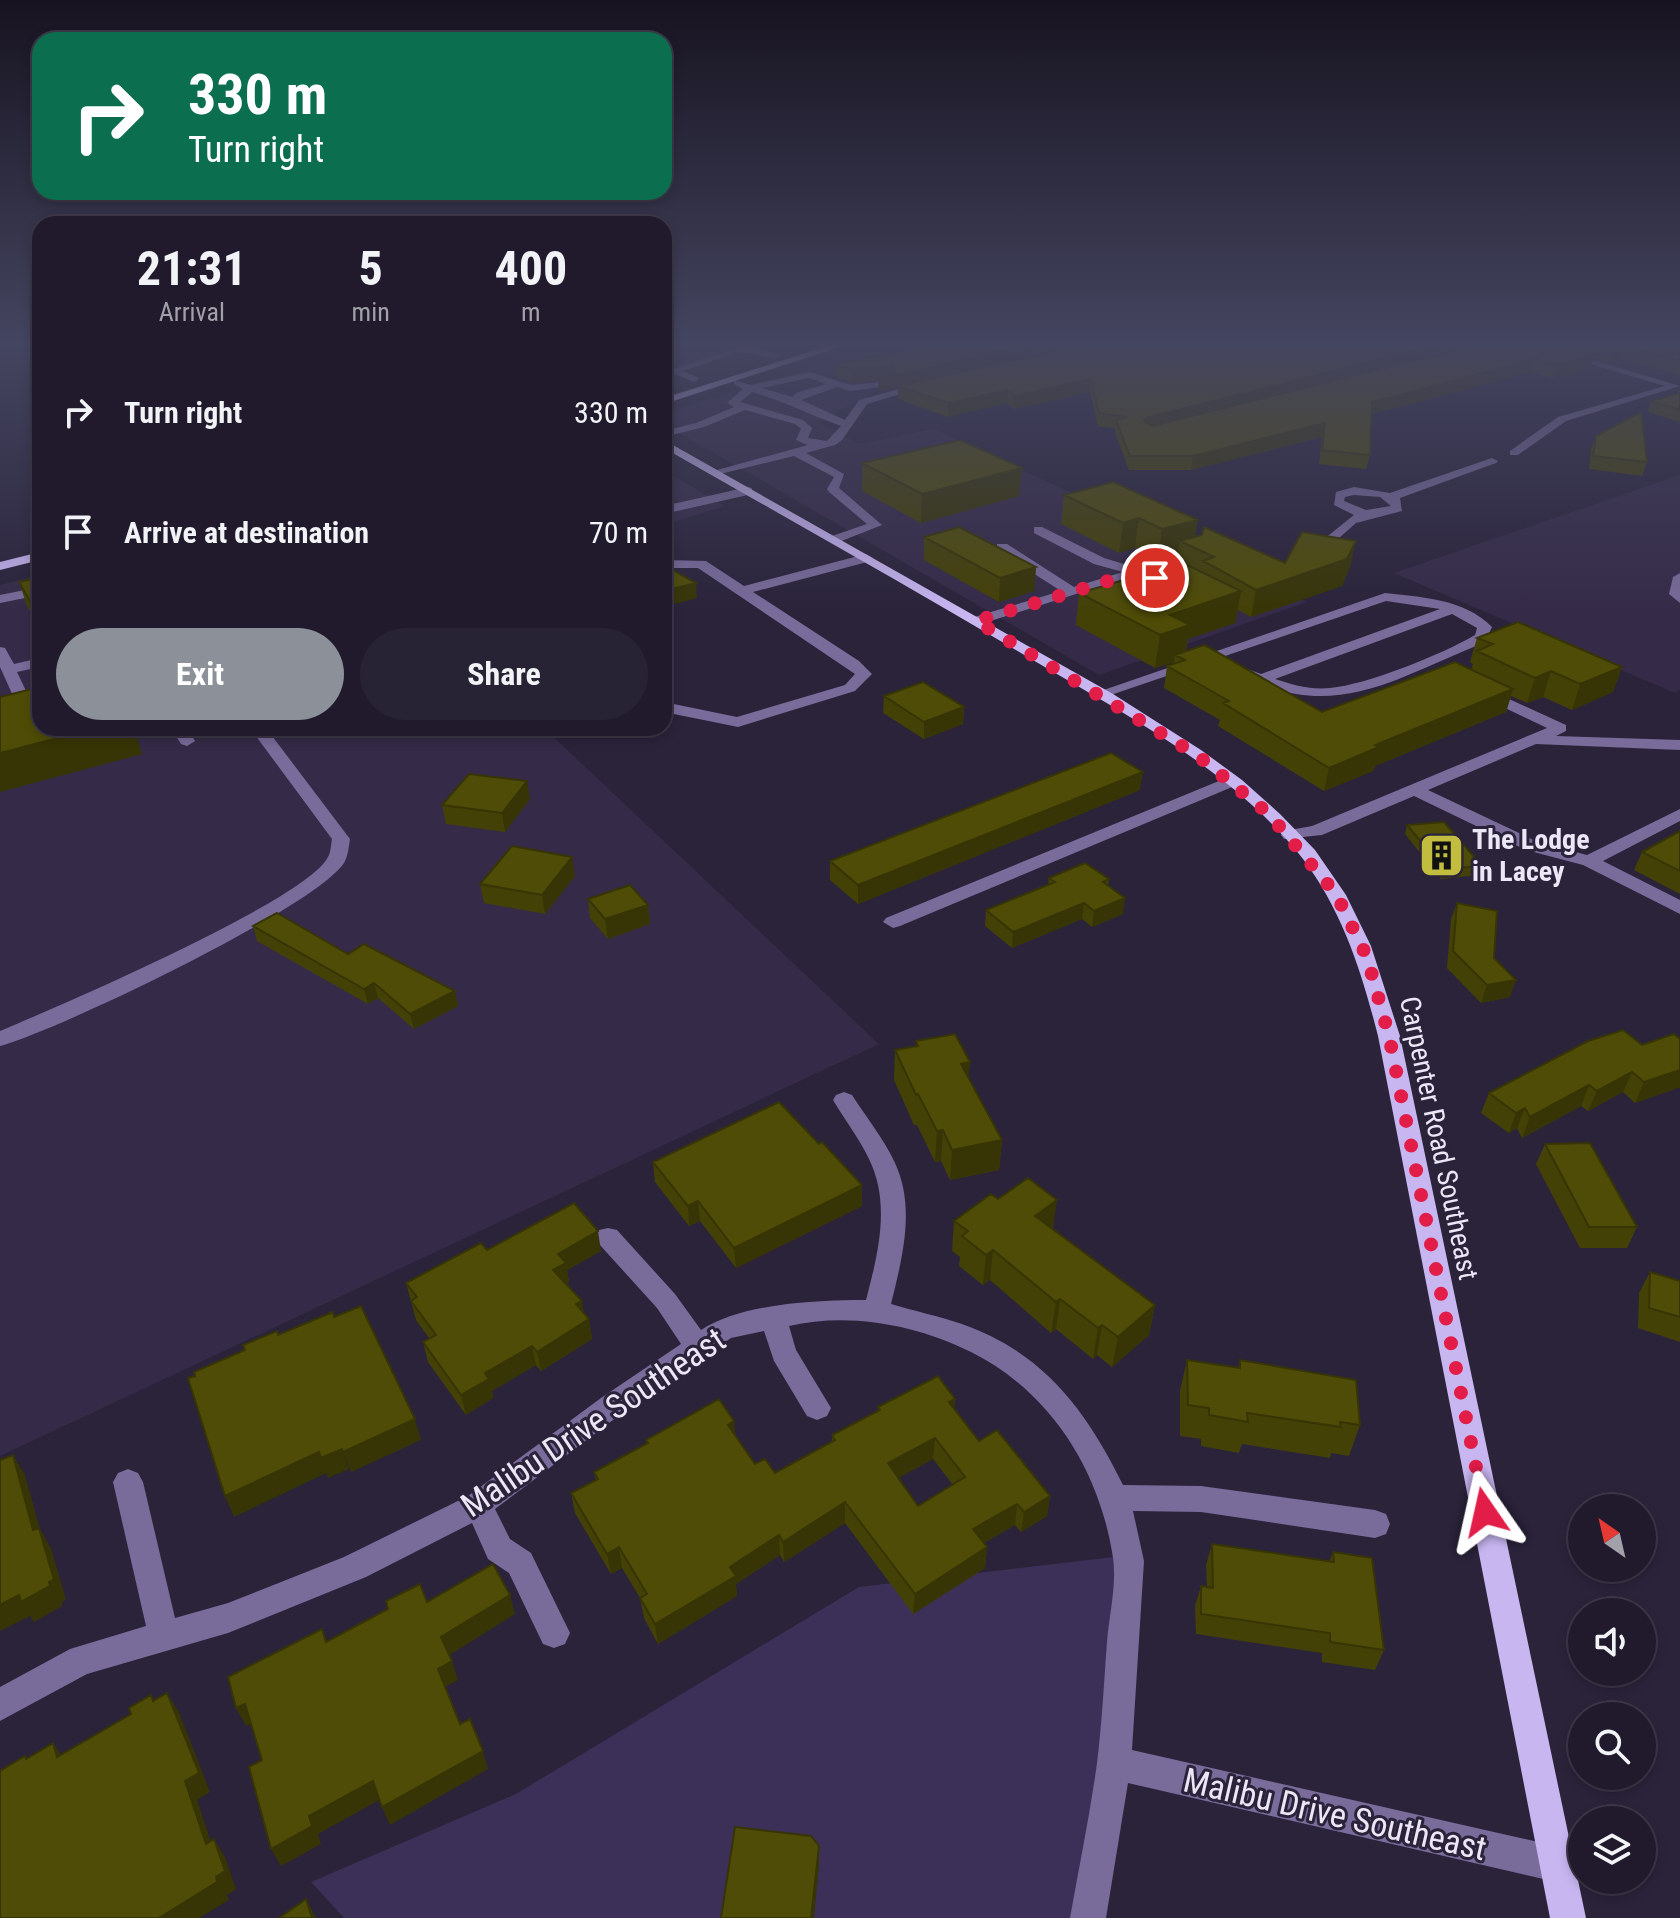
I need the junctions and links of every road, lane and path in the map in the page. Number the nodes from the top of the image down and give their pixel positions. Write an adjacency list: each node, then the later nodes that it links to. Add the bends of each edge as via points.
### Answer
1 (804, 435): 4 (street, via 802,440)
2 (840, 435): 4 (street)
3 (1540, 435): 9 (street, via 1514,453 1522,461 1492,461)
4 (822, 446): 6 (street)
5 (672, 447): 7 (main road, Carpenter Road Southeast)
6 (798, 453): 7 (street); 15 (street, via 840,476 833,489 876,525)
7 (716, 472): 8 (main road, Carpenter Road Southeast)
8 (748, 491): 11 (street); 15 (main road, Carpenter Road Southeast)
9 (1391, 497): 13 (street, via 1399,504 1394,511); 13 (street, via 1363,491 1337,498 1341,506)
10 (672, 501): 11 (street)
11 (678, 507): 12 (street)
12 (672, 508)
13 (1368, 513): 16 (street)
14 (1038, 530): 23 (street, via 1099,561)
15 (834, 540): 20 (main road, Carpenter Road Southeast)
16 (1325, 543)
17 (1002, 547): 27 (street)
18 (1192, 555): 23 (street)
19 (32, 558): 22 (main road)
20 (866, 558): 26 (street); 32 (main road, Carpenter Road Southeast)
21 (672, 564): 26 (street, via 701,564)
22 (0, 566)
23 (1138, 572): 25 (street); 27 (street)
24 (1680, 577): 30 (street)
25 (1161, 579)
26 (740, 591): 42 (street, via 864,674 850,688 738,722)
27 (1071, 591): 32 (street)
28 (32, 593): 29 (street)
29 (0, 599)
30 (1680, 599)
31 (1452, 609): 34 (street, via 1385,597); 35 (street, via 1485,627 1481,637); 39 (street)
32 (976, 621): 41 (main road, Carpenter Road Southeast)
33 (0, 651): 37 (street)
34 (1199, 659): 39 (street); 41 (street)
35 (1421, 662): 38 (street); 39 (street, via 1329,693)
36 (32, 664): 37 (street)
37 (9, 670): 43 (street)
38 (1448, 676)
39 (1261, 679)
40 (1476, 689): 47 (street, via 1560,728)
41 (1100, 694): 49 (main road, Carpenter Road Southeast)
42 (672, 709)
43 (32, 712)
44 (32, 720): 45 (street)
45 (11, 725)
46 (264, 736): 56 (street, via 341,839 337,860 313,882 204,947)
47 (1533, 740): 48 (street); 50 (street)
48 (1680, 745)
49 (1231, 781): 52 (main road, Carpenter Road Southeast); 55 (street)
50 (1417, 791): 52 (street, via 1316,831); 53 (street, via 1532,846)
51 (1680, 814): 53 (street)
52 (1290, 835): 71 (main road, Carpenter Road Southeast, via 1336,894 1367,957 1389,1036)
53 (1589, 861): 54 (street)
54 (1680, 908)
55 (893, 922)
56 (0, 1039)
57 (844, 1100): 59 (street, via 886,1169 894,1207)
58 (608, 1237): 61 (street, via 666,1301)
59 (876, 1311): 60 (street, Malibu Drive Southeast, via 813,1310); 64 (street, Malibu Drive Southeast, via 957,1333 1002,1355 1050,1393 1088,1443)
60 (774, 1317): 61 (street, Malibu Drive Southeast, via 724,1329); 62 (street, via 783,1353)
61 (697, 1345): 65 (street, Malibu Drive Southeast)
62 (817, 1408)
63 (128, 1482): 68 (street)
64 (1115, 1498): 66 (street, via 1201,1499); 70 (street, Malibu Drive Southeast, via 1129,1561)
65 (478, 1505): 67 (street, via 499,1549 520,1563); 68 (street, Malibu Drive Southeast, via 355,1567 228,1618)
66 (1375, 1524)
67 (554, 1633)
68 (164, 1636): 69 (street, Malibu Drive Southeast, via 81,1660)
69 (0, 1705)
70 (1114, 1763): 71 (street, Malibu Drive Southeast); 72 (street, Malibu Drive Southeast)
71 (1556, 1864): 73 (main road, Carpenter Road Southeast)
72 (1088, 1918)
73 (1568, 1918)

